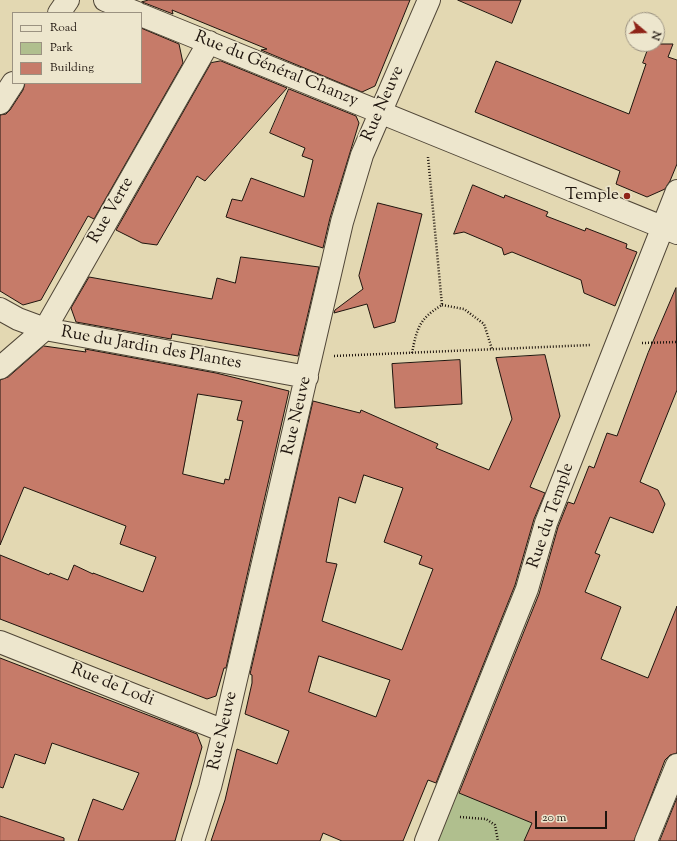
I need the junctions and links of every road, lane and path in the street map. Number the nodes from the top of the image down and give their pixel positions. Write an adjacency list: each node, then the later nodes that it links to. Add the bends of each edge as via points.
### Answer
1 (68, 0): 4 (street)
2 (105, 0): 5 (street)
3 (429, 0): 10 (street, Rue Neuve)
4 (61, 12)
5 (135, 12)
6 (142, 15): 7 (street, Rue du Général Chanzy)
7 (209, 42): 10 (street, Rue du Général Chanzy); 16 (street, Rue Verte)
8 (12, 84): 9 (street)
9 (0, 103)
10 (380, 112): 11 (street, Rue du Général Chanzy); 21 (street, Rue Neuve, via 362,155 342,222)
11 (426, 131): 13 (street, Rue du Général Chanzy); 14 (path)
12 (677, 191): 13 (street, Rue du Temple)
13 (670, 230): 18 (street, Rue du Temple)
14 (442, 305): 19 (path, via 464,309 484,324); 20 (path, via 428,313 417,330)
15 (0, 309): 16 (street, Rue du Jardin des Plantes)
16 (45, 329): 21 (street, Rue du Jardin des Plantes); 22 (street, Rue Verte)
17 (677, 342): 18 (path)
18 (617, 344): 19 (path); 26 (street, Rue du Temple, via 546,523 527,589)
19 (492, 349): 20 (path)
20 (412, 353): 21 (path)
21 (309, 367): 24 (street, Rue Neuve)
22 (0, 368)
23 (0, 642): 24 (street, Rue de Lodi)
24 (224, 731): 27 (street, Rue Neuve)
25 (677, 765): 30 (street)
26 (439, 807): 28 (street, Rue du Temple); 29 (path, via 458,816 486,818 495,825)
27 (193, 841)
28 (426, 841)
29 (498, 841)
30 (646, 841)

